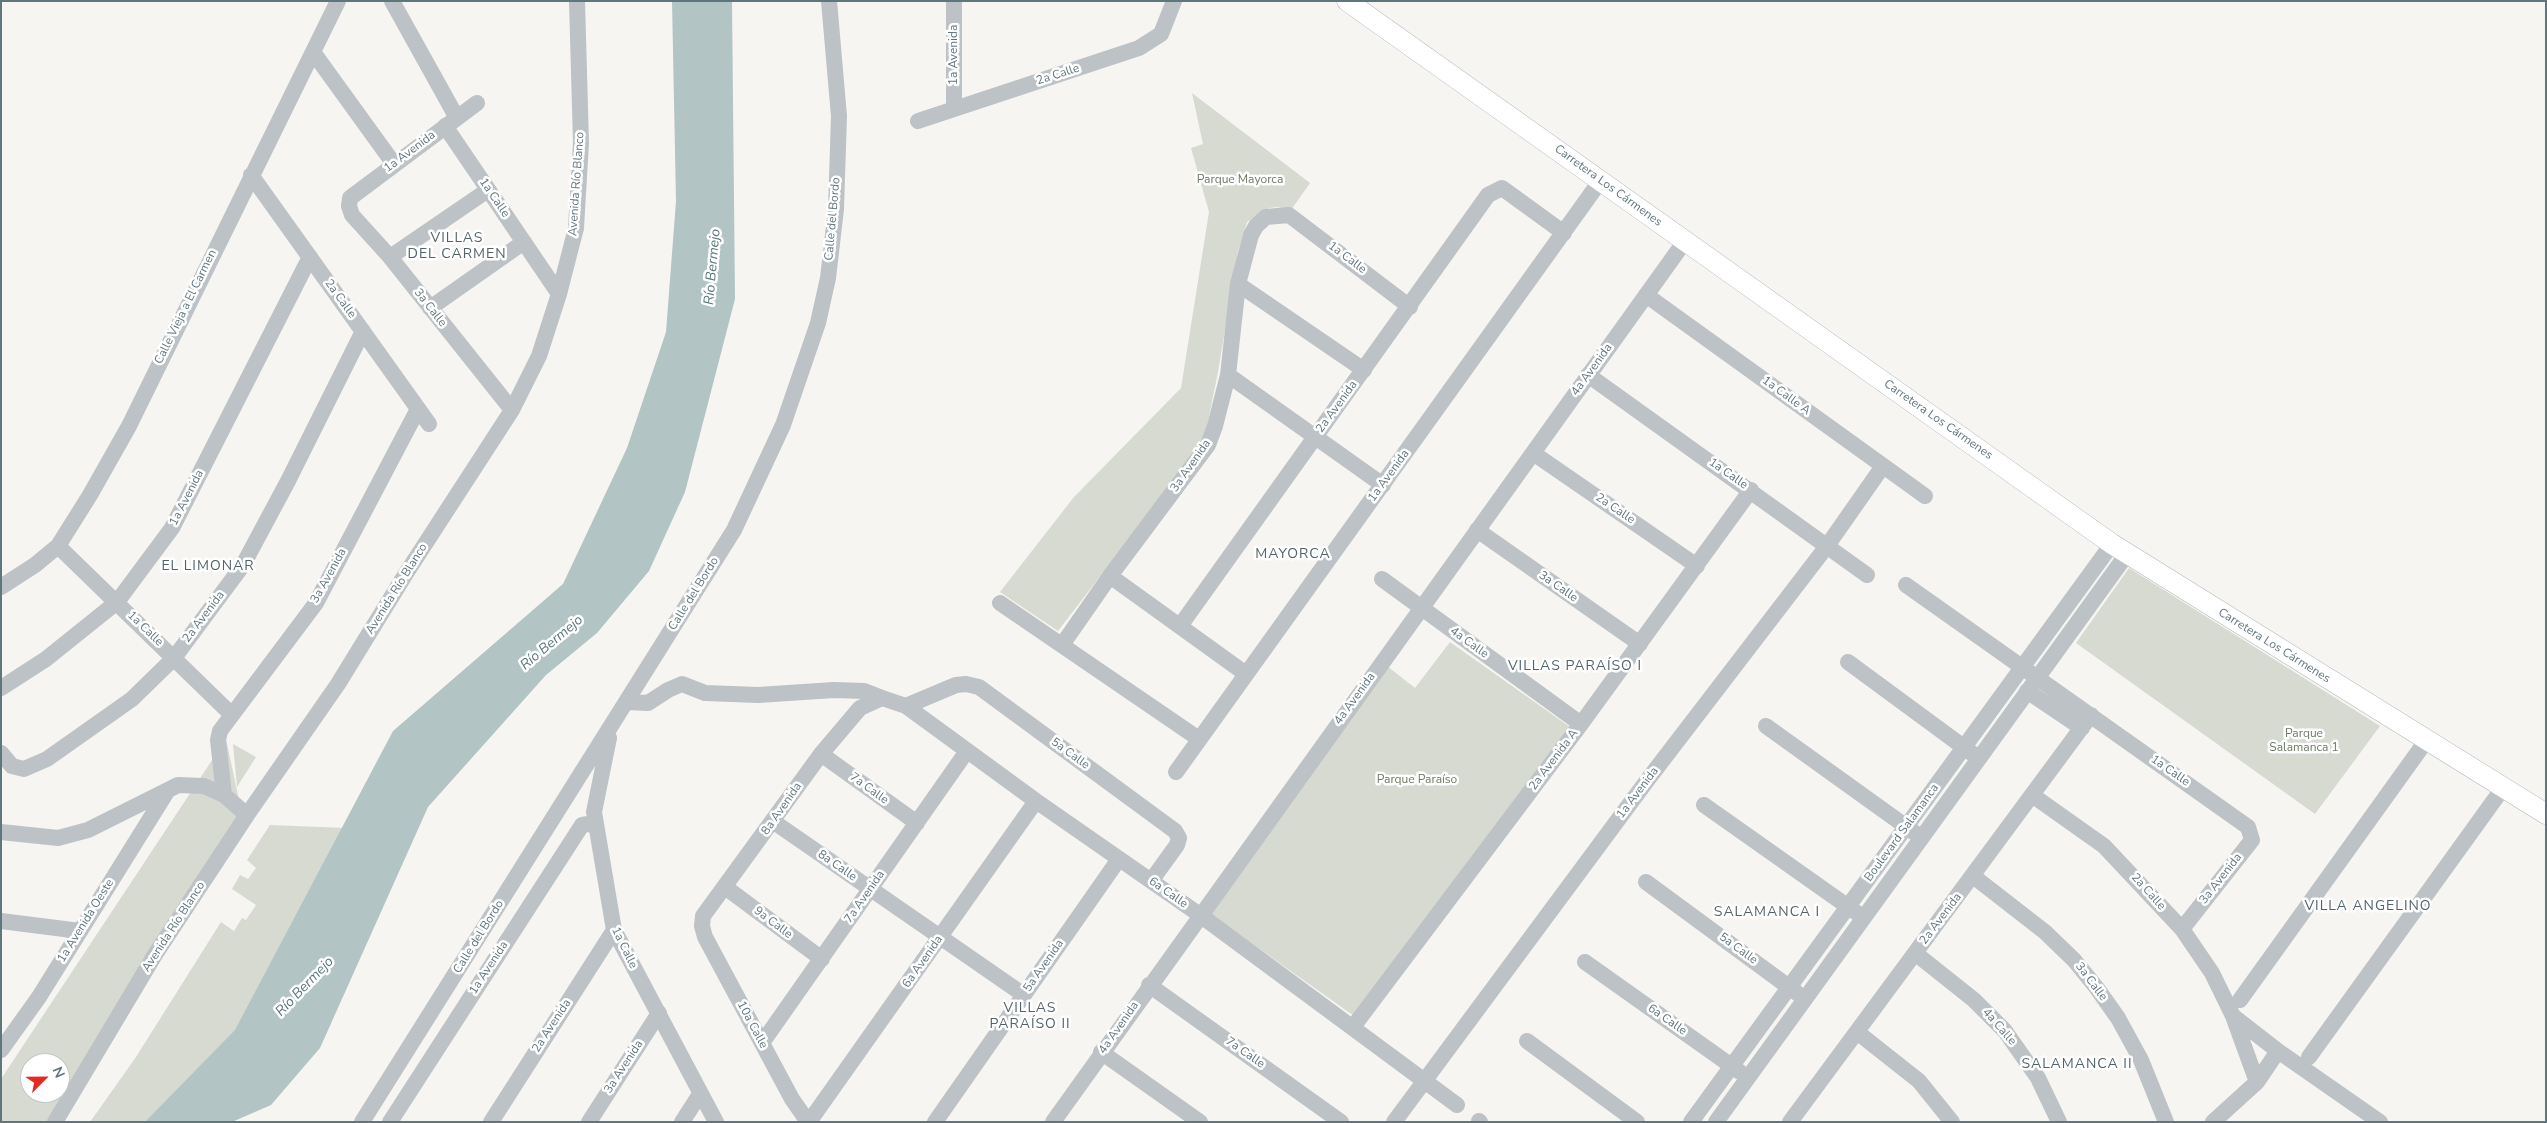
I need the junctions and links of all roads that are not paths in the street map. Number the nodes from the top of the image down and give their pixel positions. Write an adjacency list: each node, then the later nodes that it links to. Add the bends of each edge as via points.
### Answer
1 (338, 1): 8 (street, Calle Vieja a El Carmen)
2 (392, 1): 12 (street, 1a Calle)
3 (577, 1): 25 (street, Avenida Río Blanco, via 582,143 576,228)
4 (829, 1): 66 (street, Calle del Bordo, via 840,116 836,209 828,278 818,323 783,425 734,530)
5 (954, 1): 10 (street, 1a Avenida)
6 (1174, 1): 10 (street, 2a Calle, via 1161,34 1153,42)
7 (1347, 1): 15 (main road, Carretera Los Cármenes)
8 (313, 52): 13 (street); 14 (street, Calle Vieja a El Carmen)
9 (477, 103): 12 (street, 1a Avenida)
10 (954, 109): 11 (street, 2a Calle)
11 (918, 121)
12 (451, 122): 13 (street, 1a Avenida); 16 (street, 1a Calle)
13 (394, 164): 17 (street, 1a Avenida, via 350,198)
14 (251, 175): 22 (street, 2a Calle); 43 (street, Calle Vieja a El Carmen, via 129,426)
15 (1601, 180): 19 (street, 1a Avenida); 20 (main road, Carretera Los Cármenes)
16 (488, 190): 21 (street, 1a Calle); 23 (street)
17 (349, 206): 23 (street, 3a Calle, via 352,215)
18 (1282, 214): 24 (street, 3a Avenida, via 1266,217 1256,226); 27 (street, 1a Calle, via 1289,215)
19 (1564, 233): 27 (street, 2a Avenida, via 1502,188 1495,190 1488,195); 39 (street, 1a Avenida)
20 (1685, 240): 26 (street, 4a Avenida); 45 (main road, Carretera Los Cármenes)
21 (524, 242): 25 (street, 1a Calle); 28 (street)
22 (310, 257): 29 (street, 2a Calle); 52 (street, 1a Avenida, via 172,528)
23 (390, 257): 28 (street, 3a Calle)
24 (1238, 284): 30 (street); 31 (street, 3a Avenida)
25 (559, 294): 34 (street, Avenida Río Blanco, via 538,356)
26 (1646, 295): 32 (street, 4a Avenida); 38 (street, 1a Calle A)
27 (1410, 307): 30 (street, 2a Avenida)
28 (430, 308): 34 (street, 3a Calle)
29 (363, 331): 33 (street, 2a Calle); 58 (street, 2a Avenida, via 243,565)
30 (1364, 370): 36 (street, 2a Avenida)
31 (1228, 374): 36 (street); 48 (street, 3a Avenida, via 1208,444)
32 (1588, 375): 37 (street, 4a Avenida); 40 (street, 1a Calle)
33 (418, 408): 35 (street, 2a Calle); 68 (street, 3a Avenida, via 316,602)
34 (512, 410): 88 (street, Avenida Río Blanco, via 338,684)
35 (429, 424)
36 (1315, 437): 39 (street); 55 (street, 2a Avenida)
37 (1533, 453): 42 (street, 4a Avenida); 46 (street, 2a Calle)
38 (1883, 466): 41 (street, 1a Calle A); 44 (street, 1a Avenida)
39 (1383, 486): 61 (street, 1a Avenida)
40 (1751, 490): 44 (street, 1a Calle); 46 (street, 2a Avenida A)
41 (1925, 496)
42 (1477, 530): 54 (street, 4a Avenida); 56 (street, 3a Calle)
43 (58, 546): 51 (street, Calle Vieja a El Carmen); 52 (street, 1a Calle)
44 (1827, 546): 47 (street, 1a Calle); 131 (street, 1a Avenida, via 1649,778)
45 (2119, 549): 60 (street, Boulevard Salamanca); 62 (street, Boulevard Salamanca); 74 (main road, Carretera Los Cármenes)
46 (1697, 566): 56 (street, 2a Avenida A)
47 (1866, 575)
48 (1110, 576): 55 (street); 57 (street, 3a Avenida)
49 (1382, 580): 54 (street, 4a Calle)
50 (1906, 586): 60 (street)
51 (1, 587)
52 (117, 602): 58 (street, 1a Calle); 63 (street, 1a Avenida, via 46,659)
53 (1000, 603): 57 (street)
54 (1421, 607): 70 (street, 4a Calle); 103 (street, 4a Avenida)
55 (1180, 626): 61 (street)
56 (1640, 644): 70 (street, 2a Avenida A)
57 (1062, 645): 73 (street)
58 (174, 658): 68 (street, 1a Calle); 77 (street, 2a Avenida, via 132,699 47,759 24,769 12,766)
59 (1848, 662): 75 (street)
60 (2022, 667): 62 (street); 75 (street, Boulevard Salamanca)
61 (1246, 674): 73 (street, 1a Avenida)
62 (2037, 677): 64 (street, Boulevard Salamanca); 69 (street, via 2075,704)
63 (1, 688)
64 (2027, 691): 69 (street, 1a Calle); 79 (street, Boulevard Salamanca)
65 (877, 699): 66 (street, 6a Calle, via 864,691 758,695 705,693 682,684 648,703); 67 (street, 6a Calle); 78 (street, 8a Avenida, via 860,708)
66 (627, 702): 72 (street, Calle del Bordo)
67 (906, 706): 76 (street, 6a Calle); 98 (street, 5a Calle, via 956,685 979,687 1175,831 1179,838 1177,845)
68 (231, 714): 83 (street, 3a Avenida, via 218,740)
69 (2086, 722): 84 (street, 2a Avenida); 93 (street, 1a Calle)
70 (1581, 724): 121 (street, 2a Avenida A)
71 (1766, 726): 92 (street)
72 (611, 728): 90 (street, 1a Calle); 138 (street, Calle del Bordo)
73 (1200, 739): 80 (street, 1a Avenida)
74 (2426, 740): 81 (main road, Carretera Los Cármenes); 118 (street)
75 (1964, 748): 79 (street); 92 (street, Boulevard Salamanca)
76 (967, 751): 85 (street, 6a Calle); 91 (street, 7a Avenida)
77 (1, 753)
78 (821, 754): 89 (street, 8a Avenida); 91 (street, 7a Calle)
79 (1979, 758): 95 (street, Boulevard Salamanca)
80 (1176, 772)
81 (2503, 788): 87 (main road, Carretera Los Cármenes); 128 (street)
82 (168, 790): 83 (street, via 178,784 204,786); 94 (street, via 88,830 58,838); 108 (street, 1a Avenida Oeste)
83 (224, 795): 88 (street)
84 (2032, 796): 97 (street, 2a Avenida); 107 (street, 2a Calle, via 2104,846)
85 (1036, 801): 96 (street, 6a Calle); 110 (street, 6a Avenida)
86 (1704, 805): 102 (street)
87 (2546, 814)
88 (247, 815): 137 (street, Avenida Río Blanco, via 156,953)
89 (774, 822): 100 (street, 8a Avenida); 101 (street, 8a Calle)
90 (594, 823): 109 (street, 1a Calle); 139 (street, 1a Avenida, via 582,825)
91 (917, 824): 101 (street, 7a Avenida)
92 (1906, 827): 95 (street); 102 (street, Boulevard Salamanca)
93 (2248, 827): 107 (street, 3a Avenida, via 2252,840)
94 (1, 832)
95 (1922, 838): 104 (street, Boulevard Salamanca)
96 (1119, 859): 98 (street, 6a Calle); 116 (street, 5a Avenida)
97 (1973, 876): 111 (street, 2a Avenida); 155 (street, 3a Calle, via 2045,932 2090,980 2118,1018 2141,1060)
98 (1151, 882): 103 (street, 6a Calle)
99 (1646, 882): 115 (street, 5a Calle)
100 (725, 888): 106 (street, 8a Avenida, via 703,916); 112 (street, 9a Calle)
101 (871, 889): 110 (street, 8a Calle); 112 (street, 7a Avenida)
102 (1848, 907): 104 (street); 115 (street, Boulevard Salamanca)
103 (1200, 915): 114 (street, 4a Avenida); 121 (street, 6a Calle)
104 (1864, 918): 117 (street, Boulevard Salamanca)
105 (1, 921): 108 (street)
106 (702, 926): 124 (street, 10a Calle)
107 (2182, 929): 120 (street, 2a Calle, via 2212,974)
108 (80, 930): 125 (street, 1a Avenida Oeste, via 39,997)
109 (614, 930): 119 (street, 1a Calle); 140 (street, 2a Avenida)
110 (940, 937): 116 (street, 8a Calle); 144 (street, 6a Avenida)
111 (1915, 953): 122 (street, 2a Avenida); 154 (street, 4a Calle, via 1974,1000 2005,1031 2038,1078)
112 (822, 959): 124 (street, 7a Avenida)
113 (1585, 962): 129 (street, 6a Calle)
114 (1149, 985): 127 (street, 4a Avenida); 148 (street, 7a Calle)
115 (1790, 987): 117 (street, 5a Calle); 129 (street, Boulevard Salamanca)
116 (1024, 995): 145 (street, 5a Avenida)
117 (1805, 999): 130 (street, Boulevard Salamanca)
118 (2240, 1000)
119 (659, 1013): 133 (street, 1a Calle); 141 (street, 3a Avenida)
120 (2233, 1016): 126 (street, 2a Calle); 132 (street, 2a Calle)
121 (1353, 1027): 131 (street, 6a Calle)
122 (1857, 1032): 136 (street, 2a Avenida); 153 (street, via 1919,1081)
123 (1526, 1041): 150 (street)
124 (762, 1043): 144 (street, 10a Calle)
125 (1, 1050)
126 (2278, 1051): 132 (street); 135 (street, 2a Calle)
127 (1101, 1052): 146 (street, 4a Avenida); 147 (street)
128 (2309, 1057)
129 (1732, 1066): 130 (street, 6a Calle); 151 (street, Boulevard Salamanca)
130 (1748, 1078): 152 (street, Boulevard Salamanca)
131 (1427, 1080): 134 (street, 6a Calle); 149 (street, 1a Avenida)
132 (2257, 1082): 156 (street)
133 (700, 1094): 142 (street); 143 (street, 1a Calle)
134 (1457, 1105)
135 (2362, 1117): 157 (street, 2a Calle)
136 (1798, 1119)
137 (55, 1122)
138 (362, 1122)
139 (390, 1122)
140 (491, 1122)
141 (589, 1122)
142 (682, 1122)
143 (716, 1122)
144 (808, 1122)
145 (935, 1122)
146 (1054, 1122)
147 (1200, 1122)
148 (1341, 1122)
149 (1394, 1122)
150 (1637, 1122)
151 (1691, 1122)
152 (1716, 1122)
153 (1952, 1122)
154 (2059, 1122)
155 (2166, 1122)
156 (2213, 1122)
157 (2380, 1122)

